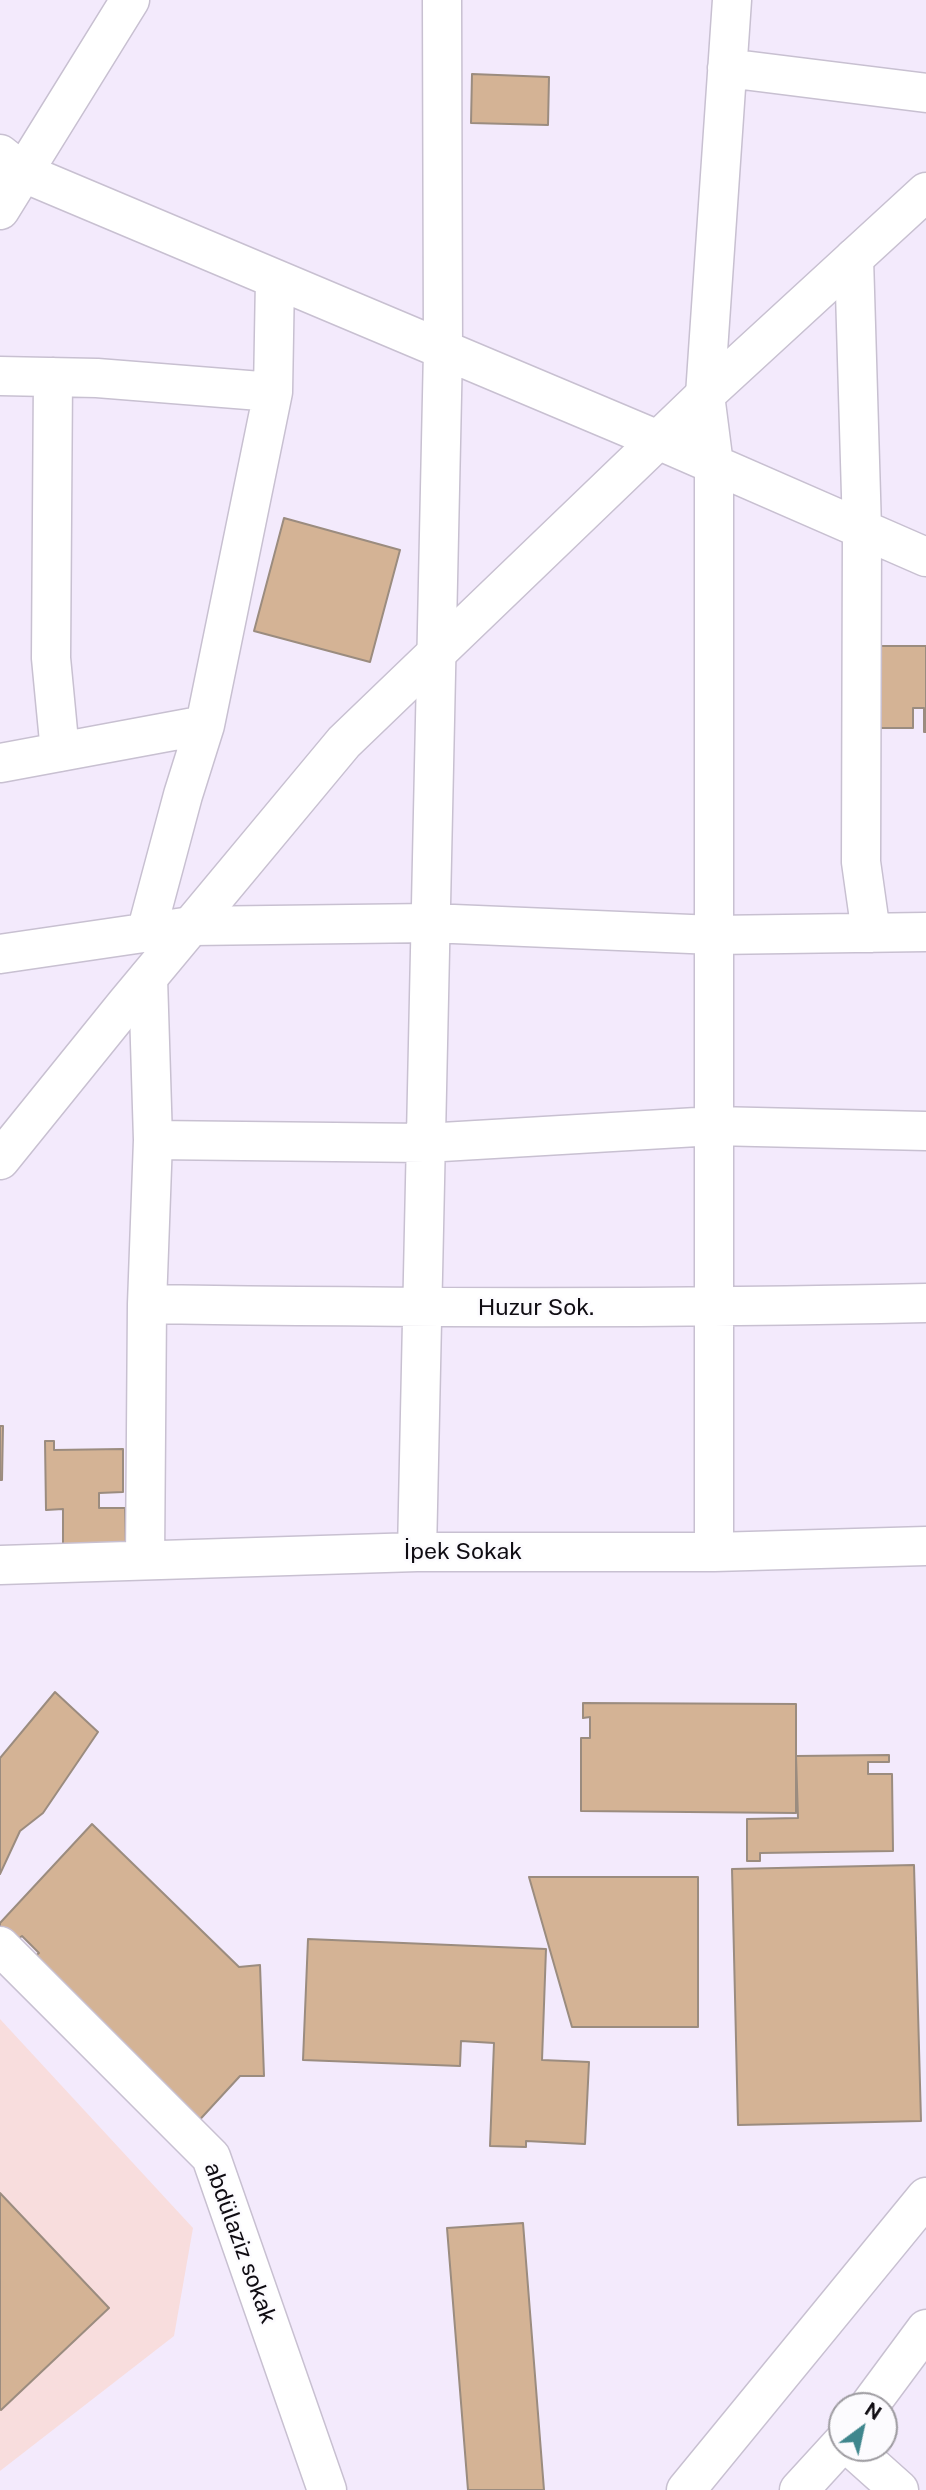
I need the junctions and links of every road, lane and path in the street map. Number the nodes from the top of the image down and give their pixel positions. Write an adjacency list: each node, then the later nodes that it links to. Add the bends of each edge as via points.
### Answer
1 (130, 0): 6 (street)
2 (442, 0): 11 (street)
3 (732, 0): 4 (street)
4 (727, 68): 5 (street); 15 (street)
5 (926, 93)
6 (12, 163): 8 (street); 10 (street)
7 (926, 192): 9 (street)
8 (0, 210)
9 (854, 258): 15 (street); 18 (street)
10 (275, 279): 11 (street); 14 (street)
11 (443, 350): 16 (street); 20 (street)
12 (0, 376): 13 (street)
13 (53, 377): 14 (street); 22 (street, via 51,658)
14 (273, 392): 21 (street)
15 (705, 395): 16 (street); 17 (street)
16 (658, 440): 17 (street); 20 (street)
17 (714, 465): 18 (street); 29 (street)
18 (862, 529): 19 (street); 28 (street, via 861,862)
19 (926, 557)
20 (435, 654): 24 (street); 25 (street, via 344,743)
21 (205, 725): 22 (street); 27 (street)
22 (60, 752): 23 (street)
23 (0, 763)
24 (430, 923): 25 (street); 29 (street); 35 (street)
25 (191, 926): 27 (street); 31 (street)
26 (926, 932): 28 (street)
27 (146, 933): 30 (street)
28 (871, 933): 29 (street)
29 (714, 935): 32 (street)
30 (0, 954)
31 (148, 978): 34 (street); 36 (street)
32 (714, 1126): 33 (street); 35 (street); 40 (street)
33 (926, 1131)
34 (153, 1140): 35 (street); 38 (street)
35 (425, 1143): 39 (street)
36 (0, 1160)
37 (926, 1303): 40 (street, Huzur Sok.)
38 (147, 1304): 39 (street, Huzur Sok.); 44 (street)
39 (422, 1308): 40 (street, Huzur Sok.); 42 (street)
40 (714, 1308): 43 (street)
41 (926, 1546): 43 (street, İpek Sokak)
42 (417, 1552): 43 (street, İpek Sokak); 44 (street, İpek Sokak)
43 (714, 1552)
44 (145, 1560): 45 (street, İpek Sokak)
45 (0, 1565)
46 (0, 1946): 52 (street, abdülaziz sokak, via 211,2157)
47 (926, 2197): 53 (street)
48 (926, 2329): 49 (street)
49 (879, 2392)
50 (828, 2458): 54 (street)
51 (867, 2462): 55 (street)
52 (327, 2490)
53 (686, 2490)
54 (799, 2490)
55 (898, 2490)

